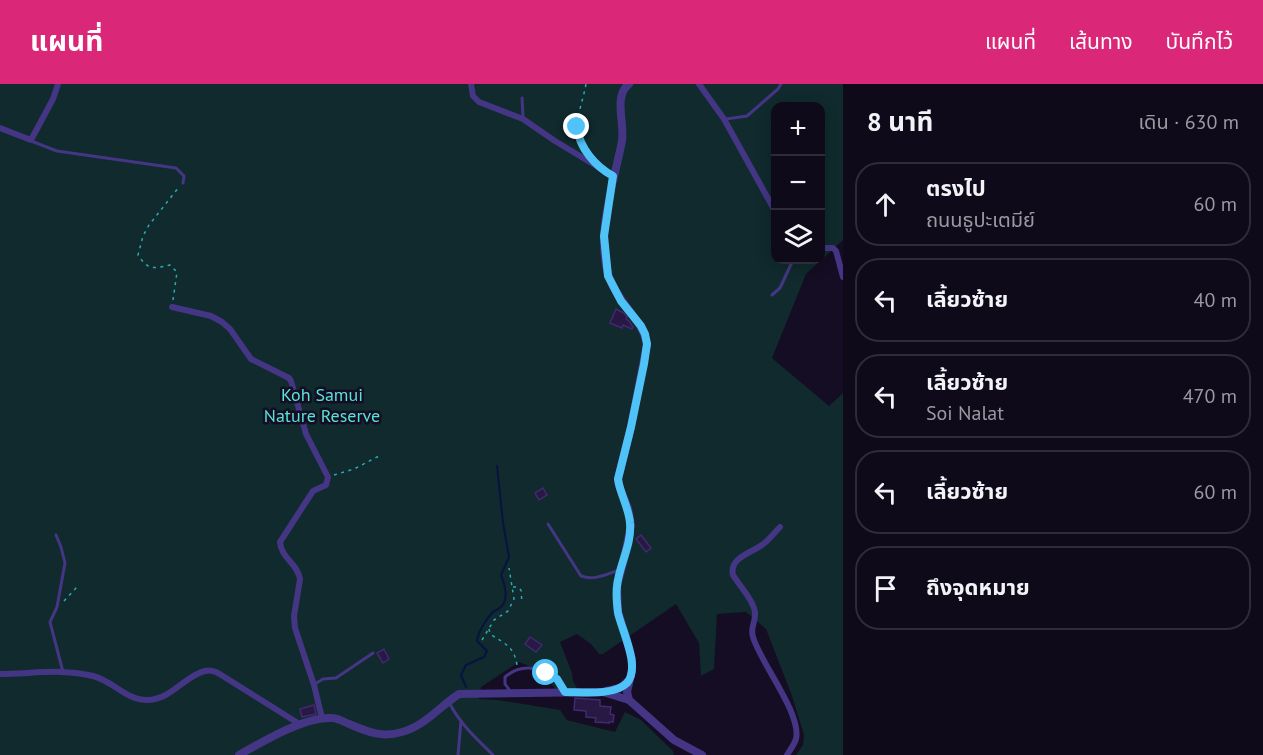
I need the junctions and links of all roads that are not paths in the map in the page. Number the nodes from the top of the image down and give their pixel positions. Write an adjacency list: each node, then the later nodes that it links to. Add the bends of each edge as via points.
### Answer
1 (58, 84): 10 (street)
2 (471, 84): 7 (street, via 478,102)
3 (629, 84): 11 (street, via 620,106 622,139)
4 (699, 84): 8 (street)
5 (781, 84): 8 (lane, via 747,116)
6 (522, 98): 7 (lane)
7 (524, 119): 11 (street)
8 (724, 119): 13 (street)
9 (0, 128): 10 (street)
10 (31, 140): 12 (lane, via 57,151 176,168 184,176)
11 (613, 176): 22 (street, via 604,236 608,276 641,326 647,344 618,479 631,525)
12 (183, 183)
13 (774, 210)
14 (825, 248): 16 (street, via 836,251)
15 (791, 264): 17 (lane, via 780,288)
16 (843, 277)
17 (772, 295)
18 (172, 307): 27 (street, via 222,322 251,359 289,378 306,434 328,477 326,485 313,491 280,542 285,556 300,573 295,628)
19 (548, 524): 22 (lane, via 581,576 597,578)
20 (780, 527): 40 (street, via 762,545 737,560 731,571 753,604 753,638 795,723 796,739)
21 (56, 535): 24 (lane, via 65,563 57,607 50,622)
22 (621, 569): 26 (street, via 618,611 632,659)
23 (373, 653): 27 (lane, via 336,678 323,679)
24 (63, 672): 25 (street); 35 (street, via 105,680 132,698 146,700 169,694 197,674 212,671)
25 (0, 674)
26 (628, 681): 29 (street, via 620,688); 32 (street)
27 (314, 686): 33 (street)
28 (565, 692): 29 (street); 30 (street); 30 (lane, via 557,679 525,667 505,677)
29 (603, 692): 32 (street)
30 (512, 693): 31 (street, via 468,693)
31 (449, 700): 33 (street, via 418,725 402,732 370,733 334,718); 34 (lane)
32 (629, 700): 39 (street, via 674,741)
33 (322, 718): 35 (street)
34 (461, 721): 37 (lane); 38 (lane)
35 (301, 725): 36 (street)
36 (239, 755)
37 (458, 755)
38 (493, 755)
39 (702, 755)
40 (787, 755)

